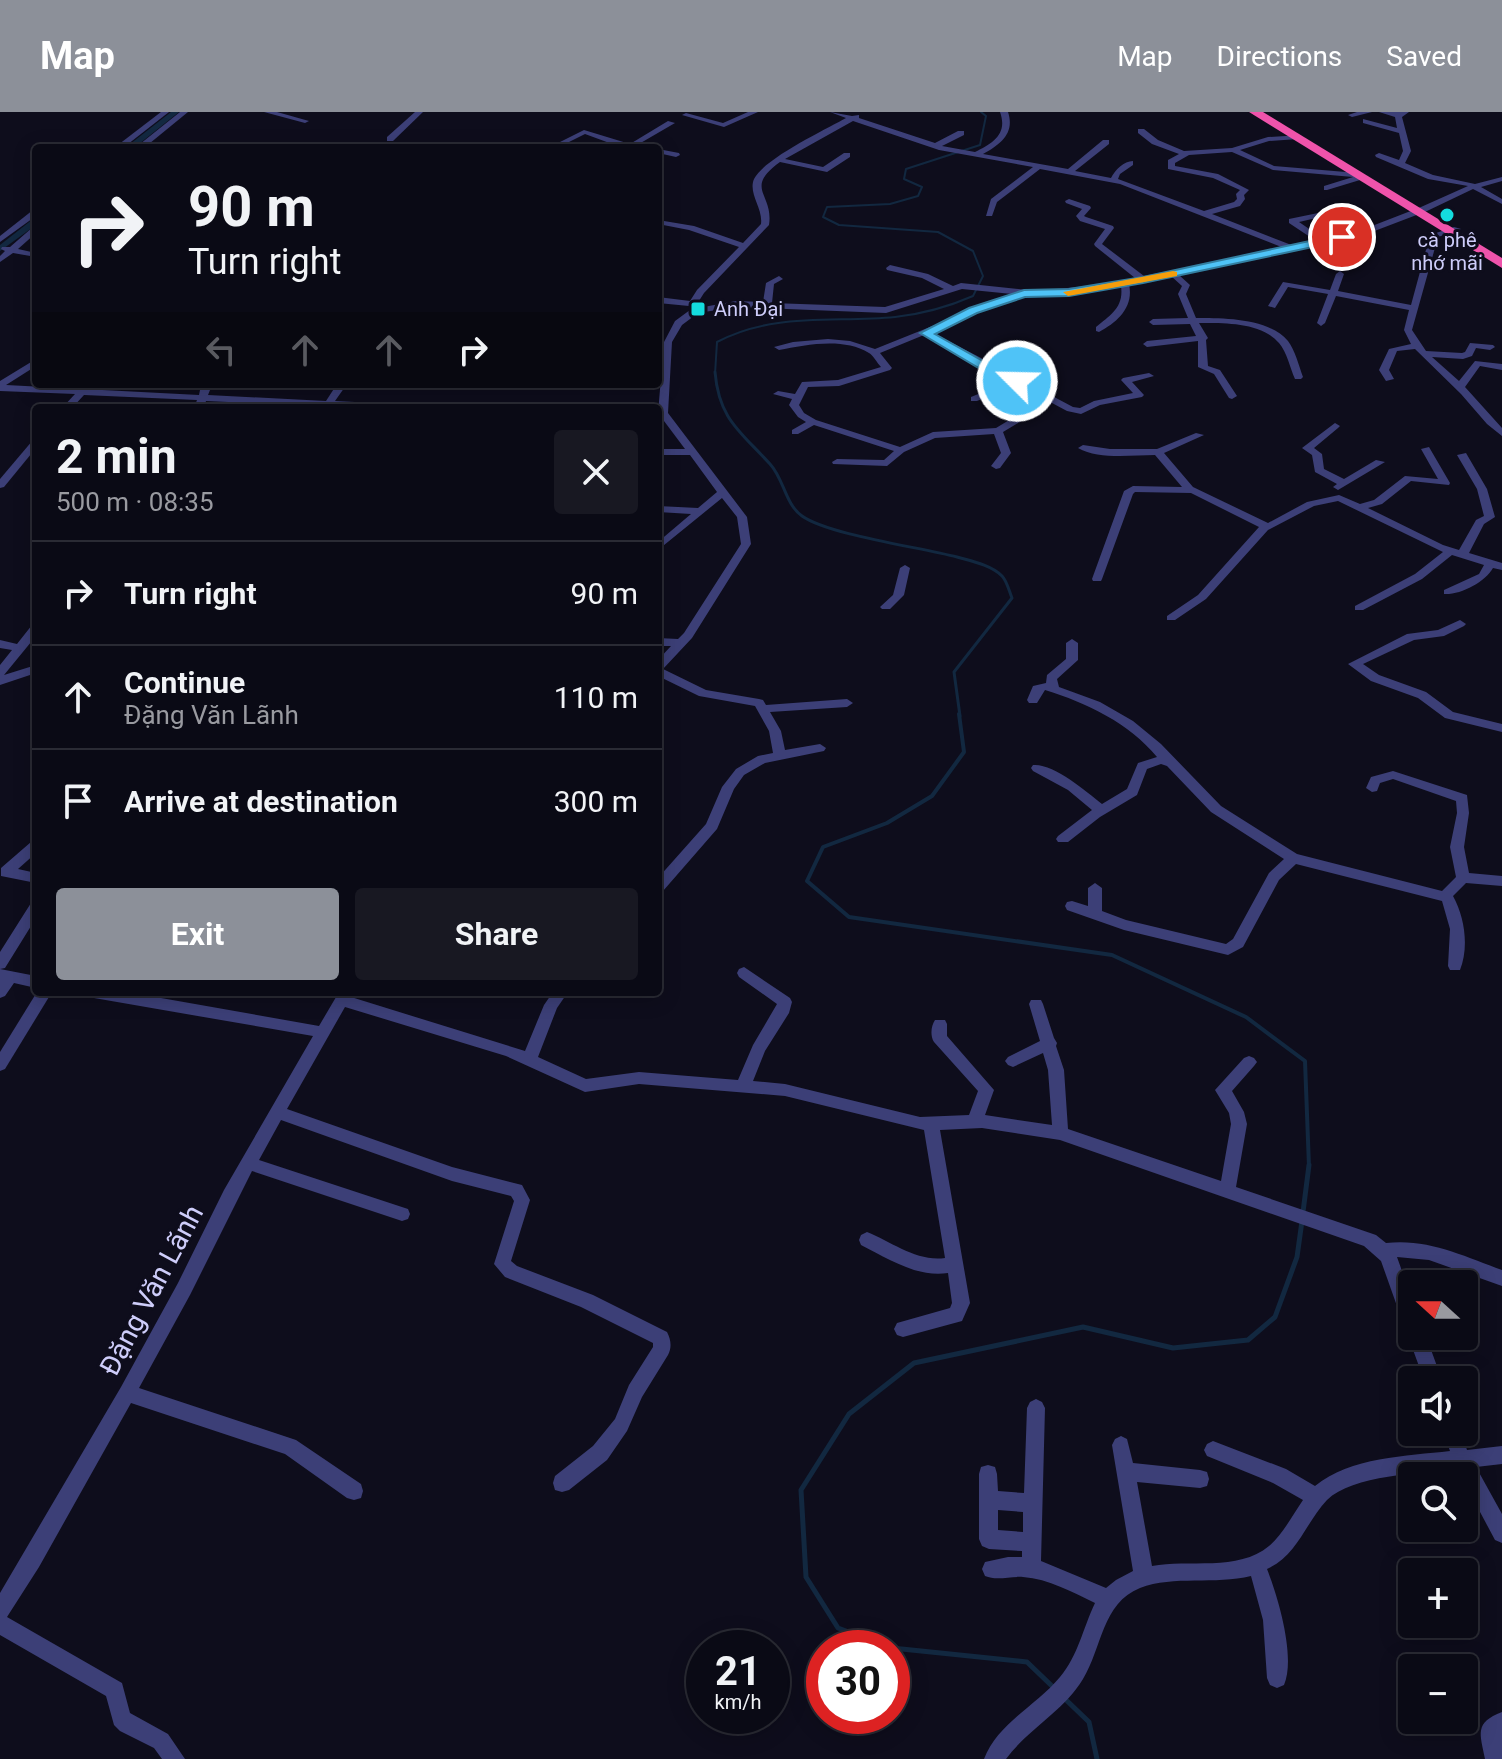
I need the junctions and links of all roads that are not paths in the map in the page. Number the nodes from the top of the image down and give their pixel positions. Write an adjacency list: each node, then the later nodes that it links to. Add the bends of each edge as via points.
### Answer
1 (165, 112): 26 (street)
2 (184, 112): 27 (street)
3 (268, 112): 17 (street)
4 (419, 112): 24 (street)
5 (754, 112): 14 (street, via 724,125)
6 (834, 112): 16 (street)
7 (864, 112): 16 (street)
8 (1004, 112): 37 (street, via 1004,138)
9 (1255, 112): 23 (highway)
10 (1267, 112): 52 (highway)
11 (1368, 112): 15 (street)
12 (1383, 112): 13 (street)
13 (1402, 114): 21 (street)
14 (686, 115)
15 (1352, 115)
16 (852, 118): 31 (street); 39 (street)
17 (305, 121)
18 (1366, 121): 21 (street)
19 (671, 123): 30 (street)
20 (1141, 131): 34 (street)
21 (1401, 131): 41 (street, via 1400,142 1407,151)
22 (961, 133): 31 (street)
23 (1298, 137): 32 (street); 44 (highway)
24 (390, 139)
25 (1106, 142): 43 (street)
26 (123, 144)
27 (144, 144)
28 (566, 144): 29 (street, via 584,132)
29 (623, 144)
30 (633, 144)
31 (939, 147): 37 (street)
32 (1233, 150): 34 (street); 44 (street, via 1273,168)
33 (662, 152): 35 (street)
34 (1187, 153): 55 (street, via 1171,167 1215,176 1245,190 1237,204)
35 (676, 155)
36 (847, 155): 39 (street, via 824,170)
37 (974, 155): 42 (street)
38 (1379, 155): 41 (street)
39 (780, 160): 61 (street, via 758,179 767,219)
40 (1130, 163): 46 (street)
41 (1401, 164): 47 (street)
42 (1039, 166): 43 (street); 53 (street, via 994,201)
43 (1069, 172): 46 (street)
44 (1360, 176): 48 (street); 52 (highway)
45 (1502, 179): 47 (street)
46 (1114, 180): 55 (street)
47 (1474, 187): 50 (street); 52 (street)
48 (1327, 188)
49 (1069, 201): 72 (street, via 1087,208 1083,219 1110,228 1098,244)
50 (1502, 202)
51 (1344, 209): 60 (street, via 1292,221)
52 (1420, 210): 57 (highway); 60 (street)
53 (989, 214)
54 (32, 215): 59 (street)
55 (1202, 216): 62 (street)
56 (662, 223): 61 (street)
57 (1452, 229): 65 (highway); 67 (highway); 81 (street, via 1434,235)
58 (32, 232): 63 (street)
59 (0, 240)
60 (1323, 242): 62 (street)
61 (744, 246): 80 (street)
62 (1295, 249): 69 (street)
63 (4, 253): 64 (street); 66 (street)
64 (32, 255)
65 (1502, 255)
66 (32, 263)
67 (1502, 264)
68 (890, 268): 74 (street)
69 (1173, 274): 72 (street); 82 (street, via 1186,285 1182,294)
70 (1340, 274): 75 (street)
71 (779, 279): 78 (street, via 770,283)
72 (1143, 280): 73 (street)
73 (1125, 283): 76 (street); 85 (street, via 1122,312)
74 (950, 288): 76 (street, via 966,285); 78 (street, via 886,310)
75 (1335, 292): 79 (street, via 1286,284); 81 (street); 84 (street)
76 (1024, 294): 86 (street)
77 (662, 301): 80 (street)
78 (767, 305): 80 (street)
79 (1272, 306)
80 (694, 308): 88 (street)
81 (1413, 308): 91 (street, via 1408,330)
82 (1192, 320): 83 (street); 87 (street); 102 (street, via 1239,321 1274,334 1285,343)
83 (1153, 322)
84 (1321, 323)
85 (1099, 329)
86 (926, 333): 94 (street); 99 (street)
87 (1204, 338): 90 (street); 110 (street, via 1203,367 1217,372)
88 (666, 339): 117 (street)
89 (1011, 344): 99 (street)
90 (1147, 344)
91 (1417, 346): 95 (street); 103 (street, via 1394,349 1384,370)
92 (779, 347): 94 (street, via 839,340)
93 (1490, 347): 96 (street, via 1473,345)
94 (875, 352): 111 (street, via 887,368 839,383 805,384)
95 (1424, 354): 96 (street); 106 (street)
96 (1466, 356): 97 (street)
97 (1481, 363): 100 (street); 106 (street)
98 (32, 365): 105 (street)
99 (981, 365): 104 (street)
100 (1502, 367)
101 (1149, 376): 113 (street, via 1126,380 1139,395 1081,411)
102 (1298, 377)
103 (1389, 379)
104 (1017, 381): 112 (street); 113 (street)
105 (0, 386): 108 (street)
106 (1460, 387): 123 (street)
107 (339, 388): 116 (street)
108 (82, 392): 114 (street); 115 (street)
109 (778, 394): 111 (street)
110 (1232, 396)
111 (796, 397): 119 (street, via 794,405)
112 (974, 399)
113 (1050, 400): 121 (street)
114 (201, 403): 116 (street)
115 (71, 404)
116 (329, 404)
117 (662, 404)
118 (662, 414): 130 (street)
119 (813, 422): 122 (street); 128 (street)
120 (1335, 426): 136 (street, via 1307,448 1317,454 1319,470)
121 (998, 431): 128 (street, via 933,435); 135 (street, via 1006,453)
122 (795, 432)
123 (1502, 433)
124 (1199, 435): 131 (street)
125 (32, 447): 137 (street)
126 (1083, 448): 131 (street)
127 (1426, 449): 141 (street, via 1445,483 1409,478 1378,502)
128 (901, 450): 133 (street, via 887,463)
129 (662, 452): 130 (street)
130 (691, 452): 139 (street)
131 (1158, 452): 138 (street)
132 (1462, 455): 146 (street, via 1490,517)
133 (837, 462)
134 (1380, 462): 136 (street)
135 (996, 466)
136 (1343, 483): 140 (street)
137 (0, 485)
138 (1189, 489): 144 (street); 149 (street, via 1130,490)
139 (723, 492): 143 (street); 157 (street, via 744,522 744,550)
140 (1334, 498): 141 (street); 144 (street)
141 (1362, 507): 146 (street)
142 (662, 509): 143 (street)
143 (701, 511): 145 (street)
144 (1266, 526): 153 (street, via 1202,597)
145 (662, 544)
146 (1456, 553): 147 (street); 152 (street)
147 (1496, 566): 150 (street)
148 (905, 568): 151 (street, via 900,593)
149 (1097, 579)
150 (1448, 592)
151 (886, 607)
152 (1359, 608)
153 (1171, 618)
154 (1460, 624): 170 (street, via 1411,637 1354,664 1375,678 1422,695 1449,715)
155 (32, 633): 160 (street)
156 (662, 642): 157 (street)
157 (682, 643): 161 (street)
158 (1072, 643): 166 (street, via 1072,660 1051,678)
159 (0, 644): 160 (street)
160 (20, 648): 164 (street)
161 (662, 665)
162 (32, 670): 165 (street)
163 (662, 671): 169 (street, via 690,688 754,702)
164 (0, 673)
165 (0, 681)
166 (1054, 689): 167 (street, via 1037,689); 173 (street, via 1118,718)
167 (1033, 700)
168 (847, 703): 169 (street)
169 (763, 709): 172 (street)
170 (1502, 728)
171 (820, 748): 172 (street)
172 (780, 755): 183 (street, via 750,765 735,777 712,826)
173 (1168, 761): 176 (street, via 1142,766 1132,792); 179 (street, via 1216,809)
174 (1037, 768): 176 (street)
175 (1372, 788): 181 (street, via 1375,780 1393,775 1462,798 1457,847)
176 (1101, 810): 177 (street)
177 (1063, 839)
178 (32, 849): 180 (street, via 6,872)
179 (1293, 858): 185 (street); 188 (street, via 1274,877 1238,943 1228,950)
180 (32, 877)
181 (1463, 878): 182 (street); 185 (street)
182 (1502, 881)
183 (662, 882)
184 (1095, 888): 188 (street)
185 (1446, 895): 190 (street, via 1458,925)
186 (1072, 906): 188 (street)
187 (32, 913): 189 (street)
188 (1095, 914)
189 (0, 964)
190 (1455, 966)
191 (744, 973): 207 (street, via 785,1002)
192 (5, 976): 193 (street); 194 (street)
193 (32, 981)
194 (0, 992)
195 (43, 996): 206 (street)
196 (117, 996): 201 (street)
197 (344, 996): 201 (street, Đặng Văn Lãnh); 203 (street)
198 (558, 996): 203 (street)
199 (1036, 1004): 202 (street)
200 (940, 1024): 209 (street, via 939,1038 986,1090)
201 (322, 1032): 208 (street, Đặng Văn Lãnh)
202 (1050, 1043): 204 (street); 211 (street)
203 (530, 1058): 207 (street, via 585,1086 639,1078)
204 (1013, 1061)
205 (1249, 1062): 213 (street, via 1223,1090 1238,1119)
206 (0, 1065)
207 (743, 1087): 210 (street, via 804,1093)
208 (276, 1112): 212 (street, Đặng Văn Lãnh); 231 (street, via 452,1174 516,1190 522,1200 502,1264 661,1338 662,1349 621,1425 600,1453)
209 (974, 1123): 210 (street); 211 (street)
210 (931, 1125): 217 (street)
211 (1060, 1133): 213 (street)
212 (248, 1163): 214 (street); 221 (street, Đặng Văn Lãnh)
213 (1227, 1191): 216 (street, via 1370,1240)
214 (402, 1214)
215 (867, 1240): 217 (street, via 930,1267 942,1269)
216 (1385, 1251): 218 (street, via 1404,1247 1428,1252); 219 (street)
217 (954, 1262): 220 (street, via 961,1303 956,1315)
218 (1502, 1278)
219 (1398, 1286)
220 (903, 1329)
221 (127, 1393): 232 (street, via 290,1446); 243 (street, Đặng Văn Lãnh)
222 (1036, 1408): 235 (street)
223 (1121, 1445): 228 (street)
224 (1457, 1446): 227 (street)
225 (1213, 1450): 233 (street, via 1279,1476)
226 (1502, 1455): 227 (street)
227 (1462, 1460): 233 (street, via 1346,1477); 236 (street)
228 (1126, 1472): 230 (street); 241 (street)
229 (988, 1474): 234 (street)
230 (1200, 1479)
231 (562, 1483)
232 (354, 1491)
233 (1317, 1498): 238 (street, via 1276,1553)
234 (987, 1500): 235 (street); 237 (street, via 989,1539)
235 (1032, 1503): 237 (street)
236 (1502, 1533)
237 (1032, 1542): 239 (street)
238 (1256, 1565): 241 (street); 245 (street, via 1277,1637)
239 (1031, 1567): 240 (street); 242 (street)
240 (992, 1569)
241 (1144, 1577): 242 (street)
242 (1109, 1600): 248 (street, via 1068,1684 1005,1742)
243 (0, 1611)
244 (0, 1624): 247 (street, via 115,1690 121,1718 161,1741)
245 (1277, 1678)
246 (1502, 1722): 249 (street, via 1490,1730)
247 (175, 1759)
248 (994, 1759)
249 (1495, 1759)

